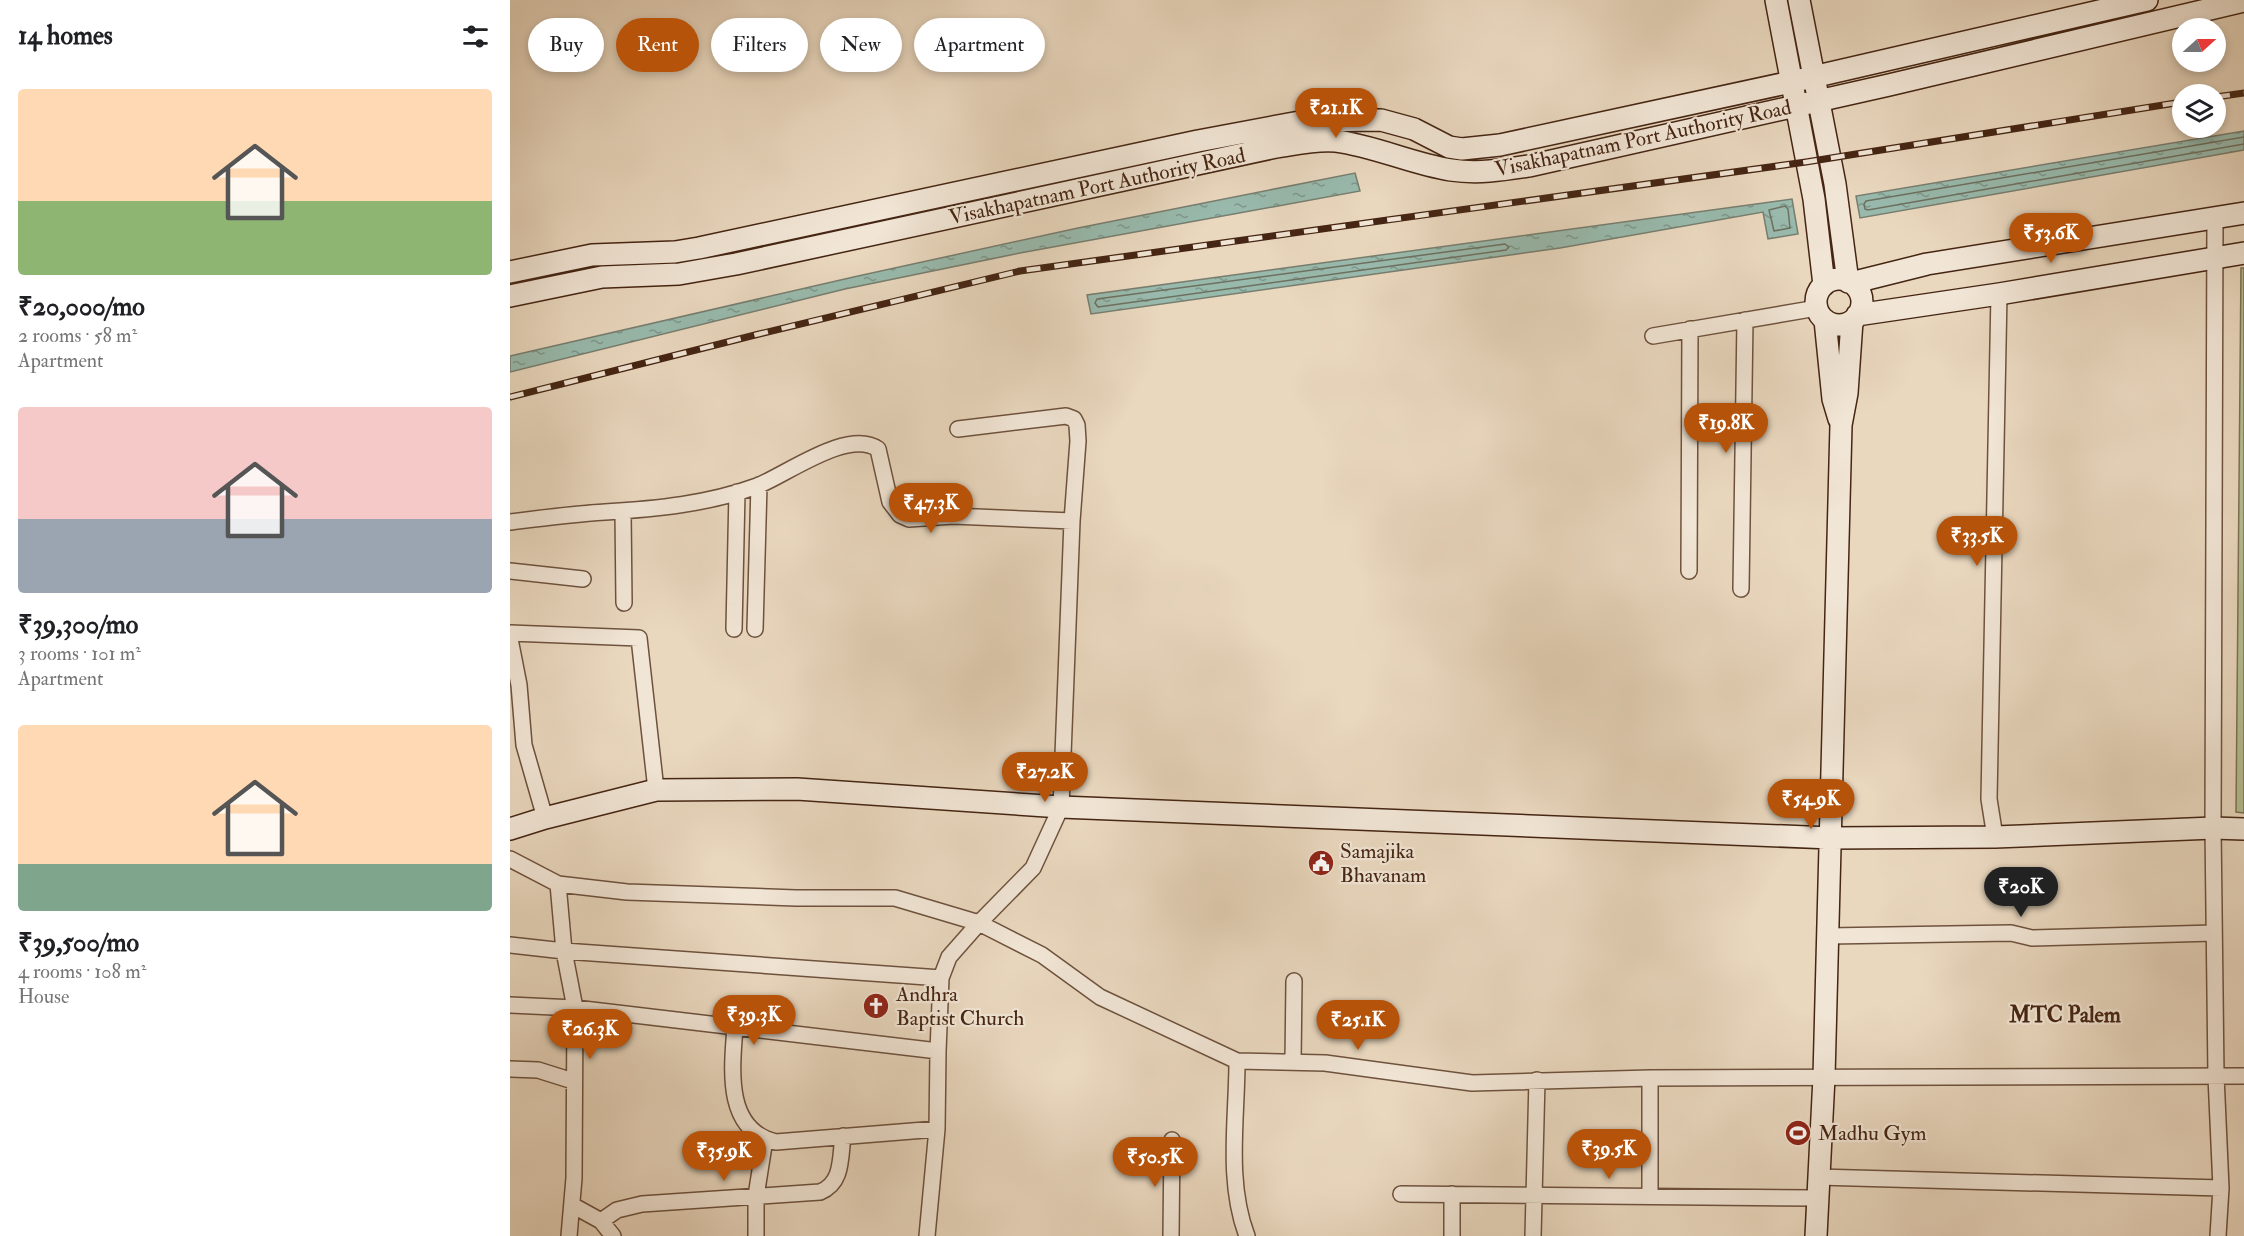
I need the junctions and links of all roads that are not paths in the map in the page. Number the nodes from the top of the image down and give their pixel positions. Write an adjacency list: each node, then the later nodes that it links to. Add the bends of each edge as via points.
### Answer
1 (1776, 0): 6 (main road)
2 (1798, 0): 5 (main road)
3 (2147, 0): 5 (main road, Visakhapatnam Port Authority Road)
4 (2244, 1): 7 (main road, Visakhapatnam Port Authority Road)
5 (1813, 76): 6 (main road, Visakhapatnam Port Authority Road); 7 (main road)
6 (1791, 82): 8 (main road); 13 (main road, Visakhapatnam Port Authority Road, via 1478,148 1449,147 1414,129 1381,120 1286,124 699,248 592,255)
7 (1818, 100): 8 (main road, Visakhapatnam Port Authority Road); 14 (main road)
8 (1796, 106): 15 (main road, via 1815,206); 17 (main road, Visakhapatnam Port Authority Road, via 1499,171 1453,171 1336,141 1296,144 730,265 679,274 602,277)
9 (2244, 213): 10 (main road)
10 (2215, 218): 12 (street); 14 (main road, via 1927,264)
11 (2244, 253): 12 (main road)
12 (2215, 258): 16 (main road); 44 (street)
13 (510, 272)
14 (1850, 283): 15 (main road, via 1836,279); 19 (main road, via 1861,301)
15 (1824, 285): 18 (main road, via 1818,292)
16 (1999, 294): 19 (main road); 47 (street, via 1989,799)
17 (510, 296)
18 (1821, 314): 19 (main road, via 1839,325); 20 (street); 23 (main road, via 1833,399)
19 (1855, 318): 23 (main road)
20 (1745, 320): 21 (street); 33 (street)
21 (1690, 329): 22 (street); 31 (street)
22 (1653, 336)
23 (1841, 425): 48 (main road)
24 (958, 429): 28 (street, via 1066,416 1074,419 1078,441)
25 (759, 485): 26 (street); 28 (street, via 838,447 863,443 878,449 890,502 900,515 909,519 953,516); 36 (street)
26 (737, 492): 27 (street); 35 (street)
27 (623, 512): 29 (street); 34 (street)
28 (1072, 521): 42 (street)
29 (510, 522)
30 (510, 571): 32 (street)
31 (1689, 571)
32 (583, 579)
33 (1741, 589)
34 (624, 603)
35 (734, 628)
36 (755, 629)
37 (510, 633): 41 (street, via 639,638)
38 (510, 639): 39 (street)
39 (515, 686): 40 (street)
40 (517, 746): 43 (street)
41 (656, 790): 42 (main road, via 797,789); 43 (main road)
42 (1061, 807): 48 (main road); 51 (street, via 1033,868)
43 (545, 818): 45 (main road)
44 (2213, 828): 46 (main road); 47 (main road); 52 (street)
45 (510, 829)
46 (2244, 829)
47 (1995, 837): 48 (main road)
48 (1831, 838): 53 (main road)
49 (510, 859): 50 (street)
50 (558, 884): 51 (street, via 649,893 895,897); 55 (street)
51 (979, 923): 56 (street, via 949,957); 62 (street, via 1042,955 1100,997)
52 (2214, 933): 53 (street, via 2032,938 2011,933); 65 (street)
53 (1828, 936): 67 (main road)
54 (510, 945): 55 (street)
55 (564, 951): 56 (street); 59 (street)
56 (942, 978): 61 (street)
57 (1294, 981): 63 (street)
58 (510, 1005): 59 (street)
59 (575, 1008): 60 (street); 70 (street)
60 (735, 1027): 61 (street); 73 (street, via 732,1071 740,1113 754,1133)
61 (938, 1051): 71 (street)
62 (1236, 1061): 63 (street); 90 (street, via 1234,1175)
63 (1293, 1062): 69 (street, via 1472,1083)
64 (510, 1069): 70 (street, via 538,1070)
65 (2216, 1076): 66 (street); 67 (street); 76 (street)
66 (2244, 1076)
67 (1824, 1077): 68 (street); 75 (main road)
68 (1650, 1078): 69 (street); 80 (street)
69 (1537, 1080): 81 (street)
70 (573, 1081): 83 (street)
71 (937, 1129): 72 (street); 88 (street)
72 (843, 1136): 73 (street, via 776,1142); 79 (street, via 838,1176 829,1188)
73 (765, 1139): 79 (street)
74 (1172, 1140): 89 (street)
75 (1818, 1177): 76 (street); 82 (main road)
76 (2221, 1188): 94 (street)
77 (1401, 1194): 78 (street)
78 (1452, 1194): 81 (street); 91 (street)
79 (756, 1196): 84 (street, via 642,1204 617,1210); 87 (street)
80 (1650, 1196): 81 (street); 82 (street)
81 (1533, 1197): 92 (street)
82 (1816, 1198): 93 (main road)
83 (572, 1204): 84 (street); 85 (street)
84 (601, 1221): 86 (street)
85 (569, 1236)
86 (612, 1236)
87 (756, 1236)
88 (927, 1236)
89 (1171, 1236)
90 (1246, 1236)
91 (1452, 1236)
92 (1533, 1236)
93 (1816, 1236)
94 (2218, 1236)

